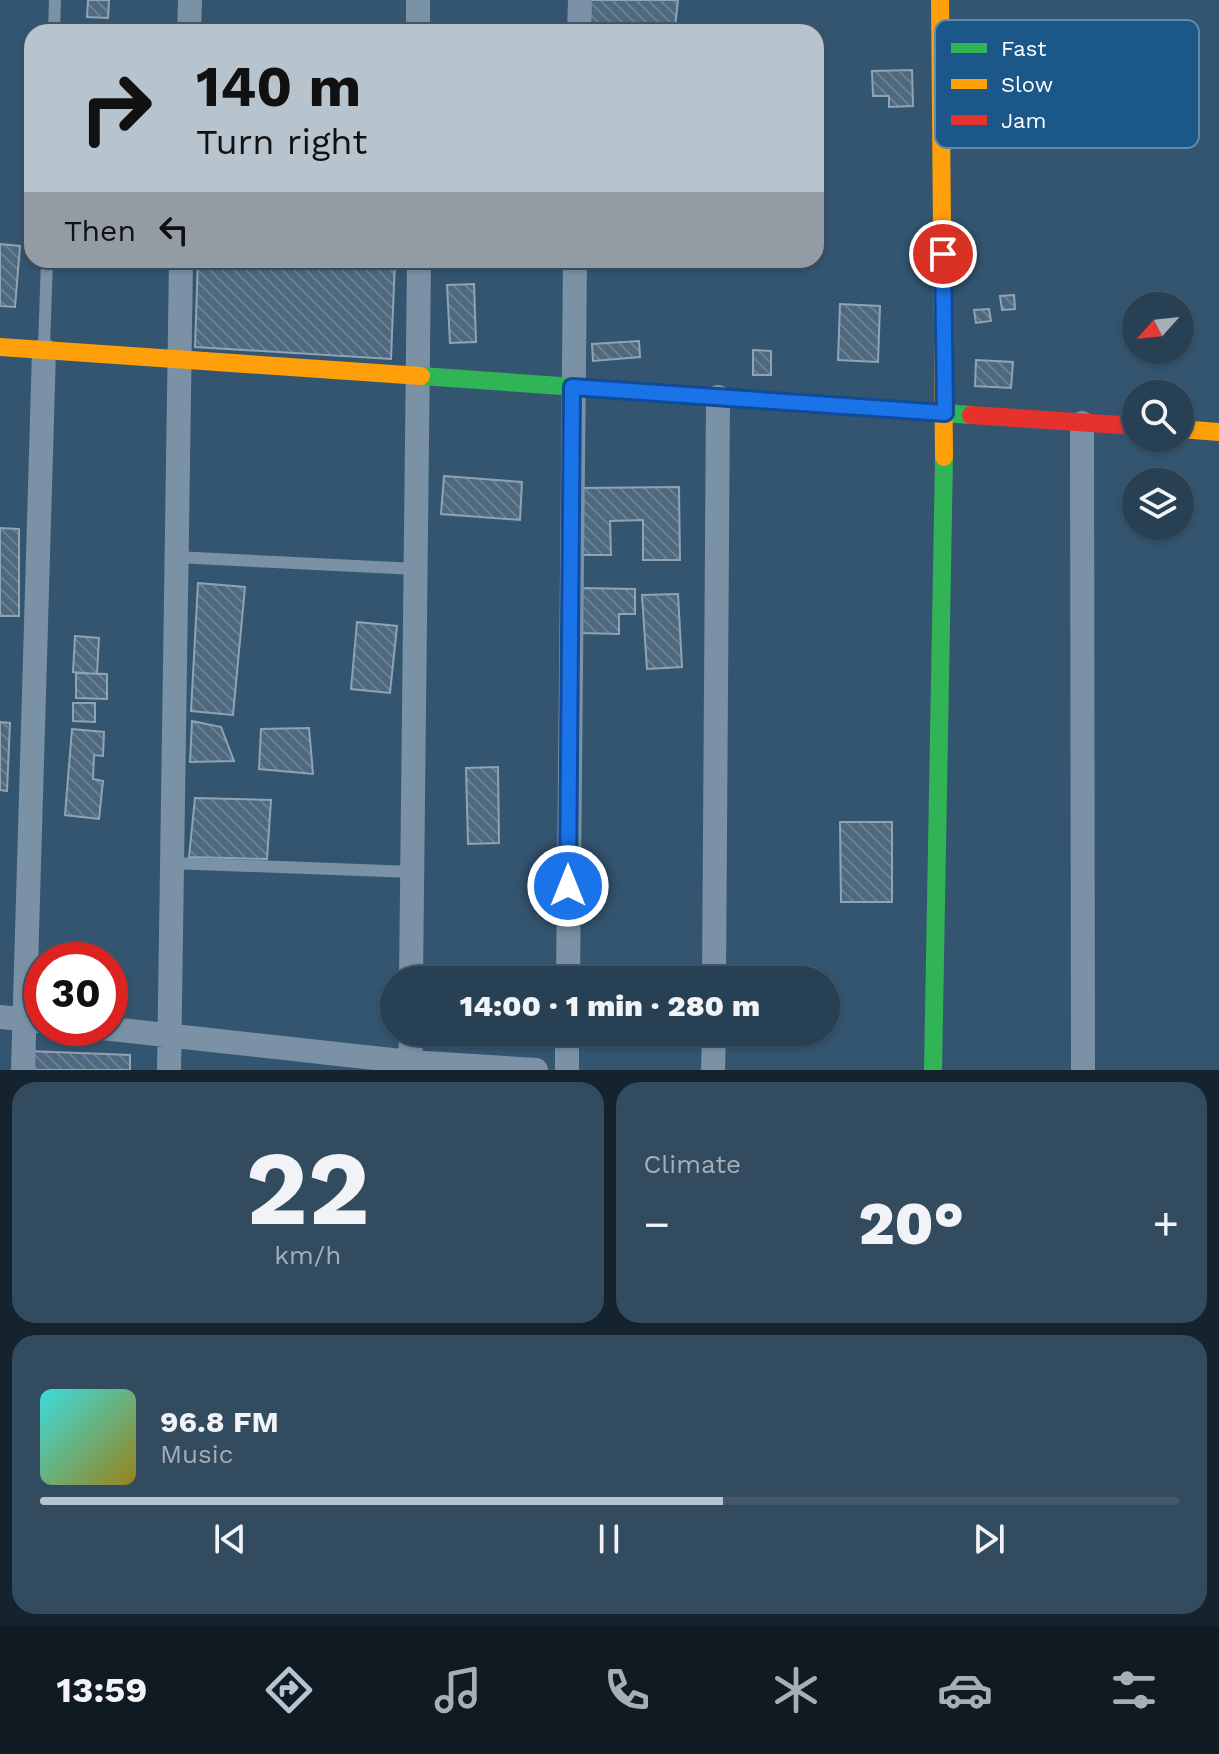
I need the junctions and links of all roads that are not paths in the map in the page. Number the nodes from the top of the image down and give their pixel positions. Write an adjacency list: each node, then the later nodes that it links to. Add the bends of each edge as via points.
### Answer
1 (55, 0): 7 (lane)
2 (190, 0): 8 (street)
3 (418, 0): 9 (street)
4 (580, 0): 10 (street)
5 (940, 0): 6 (street)
6 (940, 20)
7 (54, 24)
8 (189, 24)
9 (418, 24)
10 (579, 24)
11 (942, 148): 22 (street)
12 (47, 268): 17 (lane)
13 (181, 268): 18 (street)
14 (419, 268): 19 (street)
15 (575, 268): 20 (street)
16 (0, 347): 17 (street)
17 (44, 350): 18 (street); 34 (street)
18 (178, 359): 19 (street); 27 (street)
19 (419, 376): 20 (street); 28 (street)
20 (572, 387): 21 (street); 32 (street)
21 (718, 397): 22 (street); 33 (street)
22 (945, 413): 23 (street); 46 (street)
23 (1082, 423): 24 (street); 47 (street)
24 (1122, 425)
25 (1194, 430): 26 (street)
26 (1219, 432)
27 (175, 557): 28 (lane); 29 (street)
28 (416, 569): 30 (street)
29 (171, 863): 30 (lane); 36 (street)
30 (413, 872): 31 (street)
31 (411, 966)
32 (568, 966)
33 (714, 966)
34 (22, 1019): 41 (street)
35 (128, 1031): 36 (street)
36 (169, 1035): 40 (street); 42 (street)
37 (411, 1046): 40 (street)
38 (567, 1046): 44 (street)
39 (714, 1046): 45 (street)
40 (410, 1066): 43 (street)
41 (23, 1070)
42 (169, 1070)
43 (536, 1070)
44 (567, 1070)
45 (713, 1070)
46 (933, 1070)
47 (1083, 1070)

